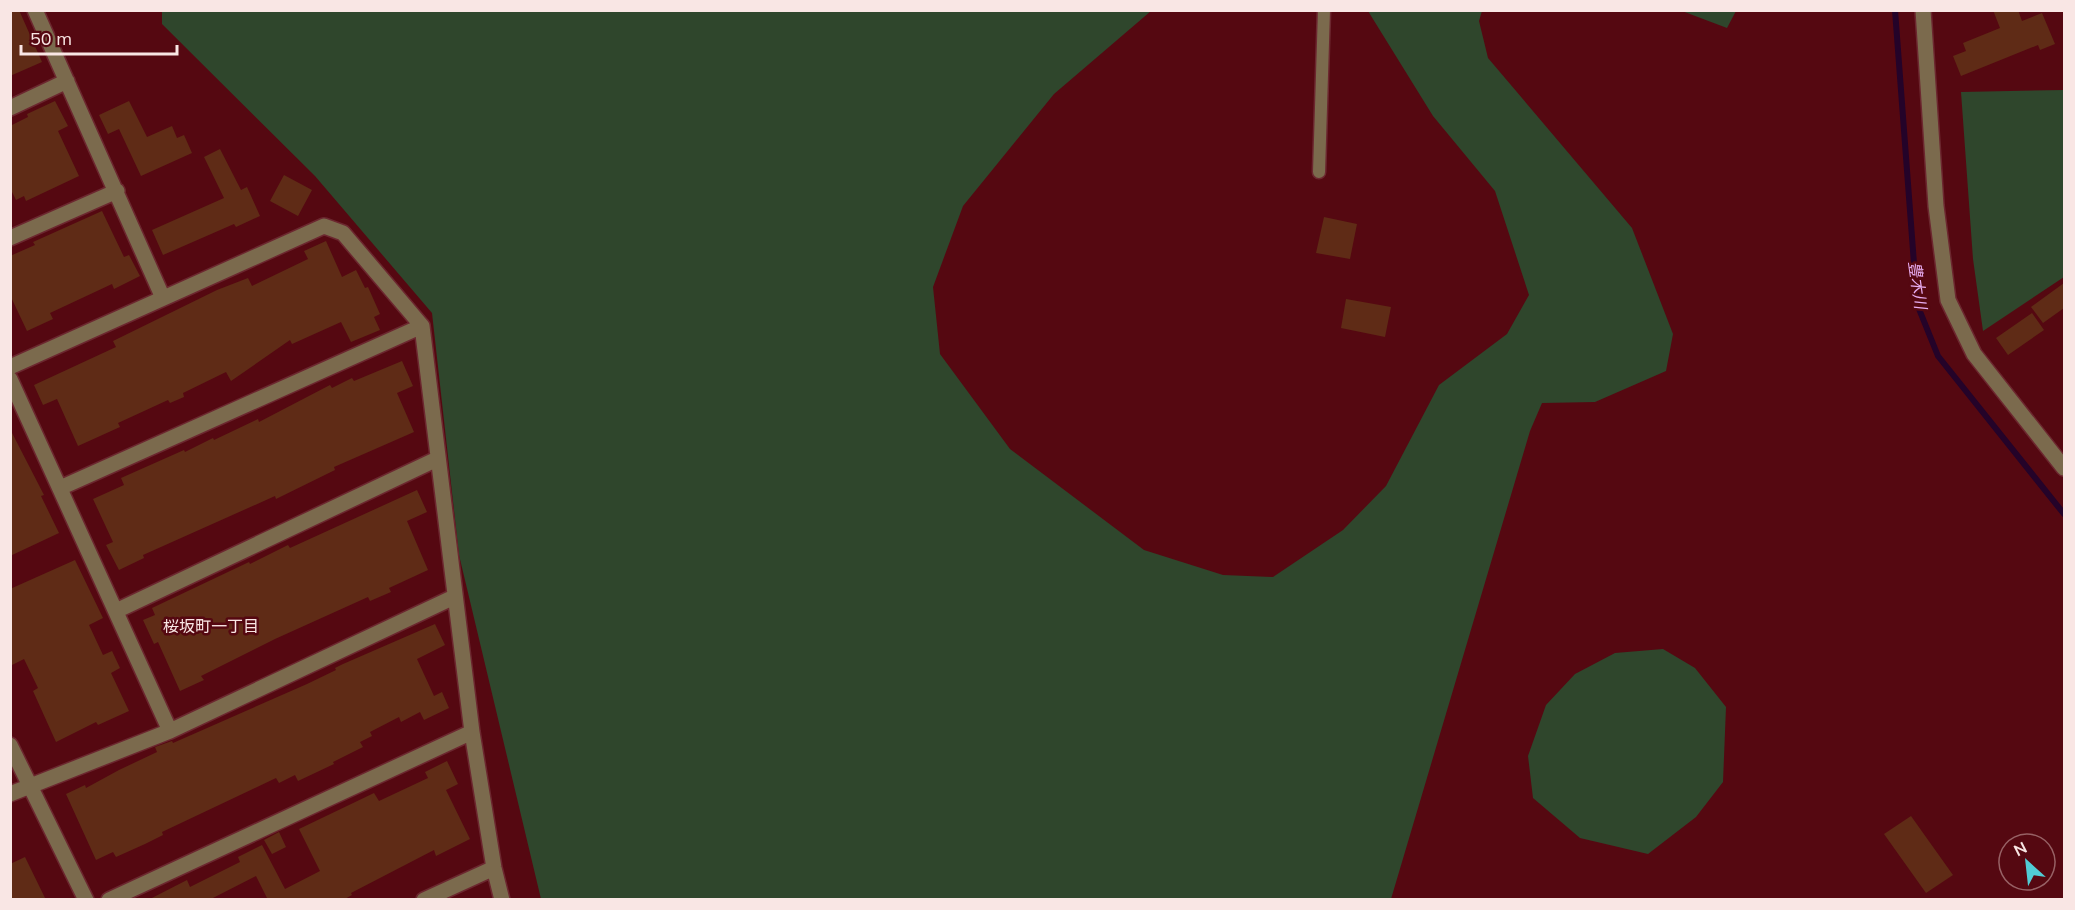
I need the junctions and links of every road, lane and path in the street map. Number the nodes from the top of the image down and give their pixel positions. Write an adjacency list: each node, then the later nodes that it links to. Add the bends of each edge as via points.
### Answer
1 (34, 10): 4 (street)
2 (1324, 10): 6 (lane)
3 (1923, 10): 14 (street, via 1936,206 1948,300 1974,354)
4 (67, 81): 5 (street); 7 (street)
5 (10, 108)
6 (1319, 172)
7 (117, 190): 8 (street); 9 (street)
8 (10, 238)
9 (163, 298): 10 (street, via 324,226 343,232); 11 (street)
10 (422, 326): 13 (street); 15 (street)
11 (10, 367)
12 (10, 379): 15 (street)
13 (437, 459): 16 (street); 17 (street)
14 (2064, 468)
15 (60, 488): 17 (street)
16 (454, 597): 18 (street); 19 (street)
17 (116, 611): 18 (street)
18 (170, 731): 21 (street)
19 (472, 732): 23 (street); 25 (street)
20 (10, 745): 21 (street)
21 (32, 785): 22 (street); 24 (street)
22 (10, 794)
23 (494, 868): 26 (street); 27 (street)
24 (86, 900)
25 (109, 900)
26 (424, 900)
27 (502, 900)

